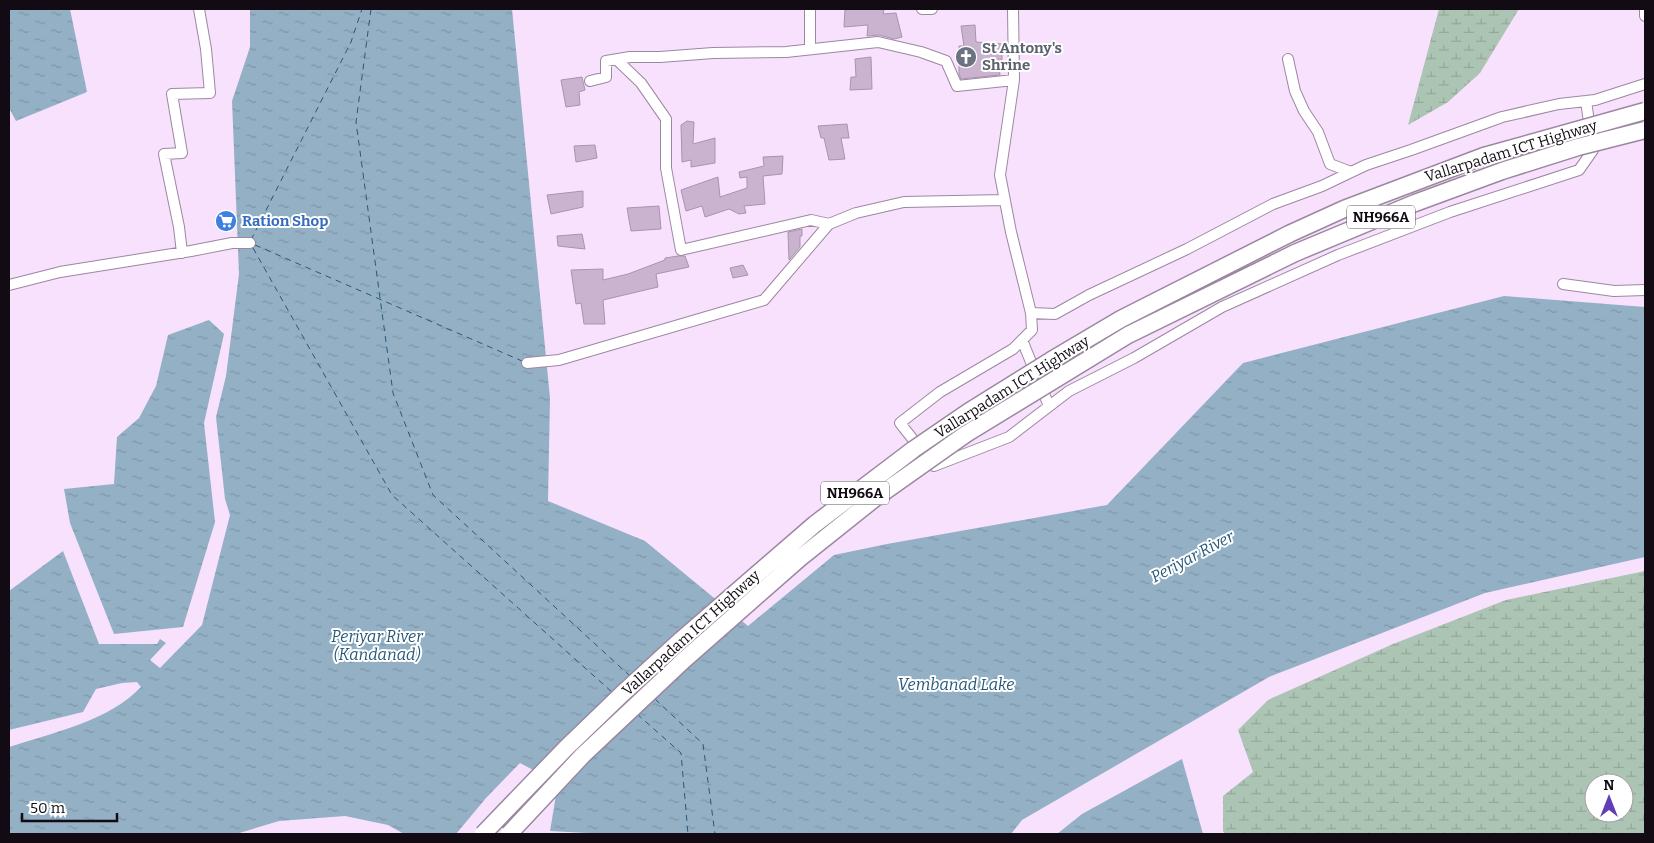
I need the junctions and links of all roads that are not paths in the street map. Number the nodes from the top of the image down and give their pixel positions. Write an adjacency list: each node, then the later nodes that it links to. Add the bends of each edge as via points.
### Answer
1 (199, 9): 21 (street, via 210,93 172,94 182,153 164,154)
2 (810, 9): 8 (street)
3 (922, 9): 4 (street)
4 (932, 9)
5 (1013, 9): 11 (street)
6 (1645, 9): 7 (street)
7 (1645, 16)
8 (810, 49): 10 (street); 11 (street, via 878,42 946,61 957,86)
9 (1288, 59): 17 (street, via 1295,91 1318,132 1330,164)
10 (617, 60): 12 (street, via 606,61 606,77); 19 (street, via 641,83 666,119 666,168 680,250 811,220)
11 (1014, 80): 18 (street, via 1000,175)
12 (590, 81)
13 (1645, 84): 14 (street)
14 (1586, 102): 17 (street, via 1502,116); 28 (street, via 1593,150 1579,170 1450,212 1222,307 1069,391)
15 (1645, 111): 29 (highway, Vallarpadam ICT Highway / NH966A, bridge, via 1484,156 1344,209 1121,319 968,412 815,524 681,640 566,748)
16 (1645, 130): 30 (highway, Vallarpadam ICT Highway / NH966A, bridge, via 1502,171 1295,253 1128,335 966,434 866,505 800,558 583,755)
17 (1351, 172): 25 (street, via 1273,204 1055,314)
18 (1004, 200): 19 (street, via 904,202 856,213); 25 (street)
19 (829, 224): 27 (street, via 764,300 559,360)
20 (250, 243): 21 (street, via 232,243)
21 (182, 253): 23 (street, via 60,272)
22 (1563, 284): 24 (street, via 1614,291)
23 (9, 285)
24 (1645, 290)
25 (1031, 314): 26 (street, via 1032,330)
26 (1022, 340): 28 (street); 28 (street, via 1013,349 940,392 900,423 934,466 1009,437)
27 (527, 363)
28 (1049, 406)
29 (483, 834)
30 (509, 834)

